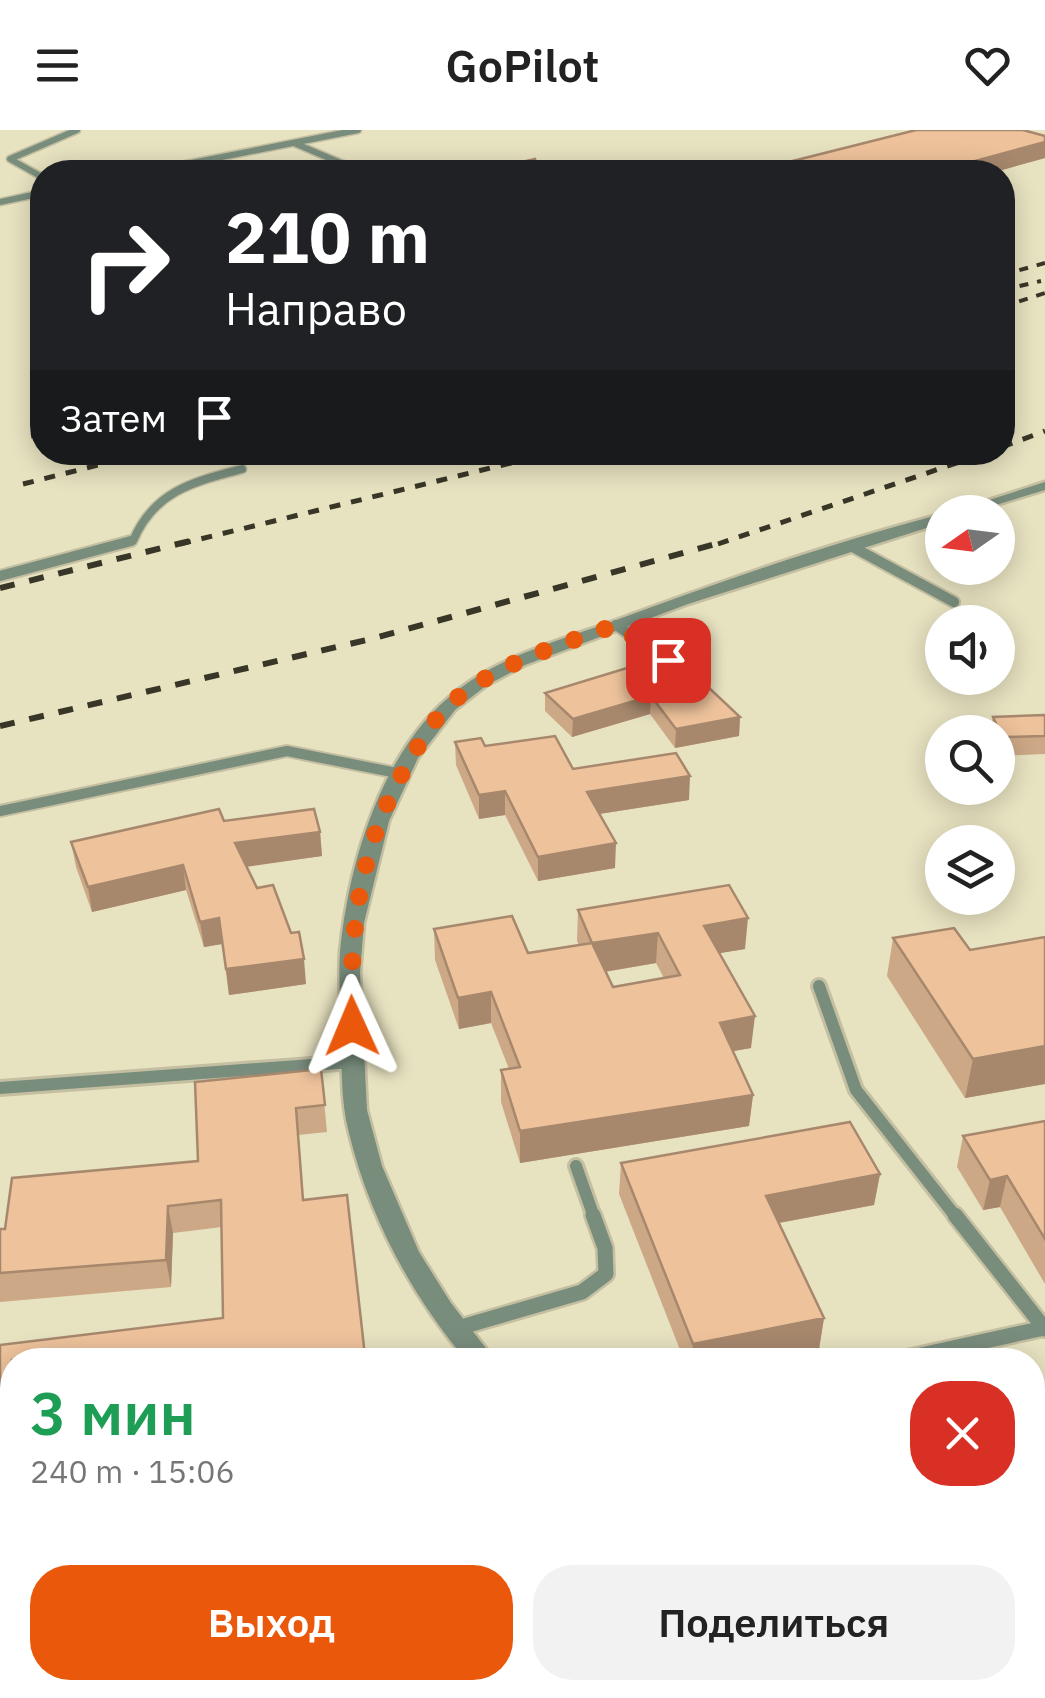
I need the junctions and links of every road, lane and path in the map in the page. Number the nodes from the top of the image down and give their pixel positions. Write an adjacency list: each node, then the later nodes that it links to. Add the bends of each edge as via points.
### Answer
1 (77, 130): 6 (lane, via 10,159)
2 (358, 130): 3 (lane)
3 (294, 143): 4 (lane); 5 (lane)
4 (207, 160)
5 (334, 160)
6 (30, 171)
7 (30, 196): 8 (lane)
8 (0, 202)
9 (242, 469): 14 (lane, via 155,500 132,541)
10 (1045, 486): 11 (street)
11 (1015, 495)
12 (925, 523): 13 (street)
13 (851, 546): 15 (lane); 16 (street)
14 (0, 576)
15 (954, 602)
16 (616, 625): 17 (lane); 18 (street, via 476,686 449,706)
17 (668, 660)
18 (402, 774): 19 (lane, via 288,751); 21 (street, via 373,831 350,953)
19 (0, 812)
20 (819, 986): 24 (lane, via 856,1090)
21 (352, 1062): 22 (lane); 25 (street, via 360,1131 379,1194)
22 (0, 1088)
23 (576, 1166): 25 (lane, via 604,1248 606,1274 582,1292)
24 (1044, 1329): 27 (lane)
25 (454, 1330): 26 (street)
26 (471, 1348)
27 (955, 1348)

